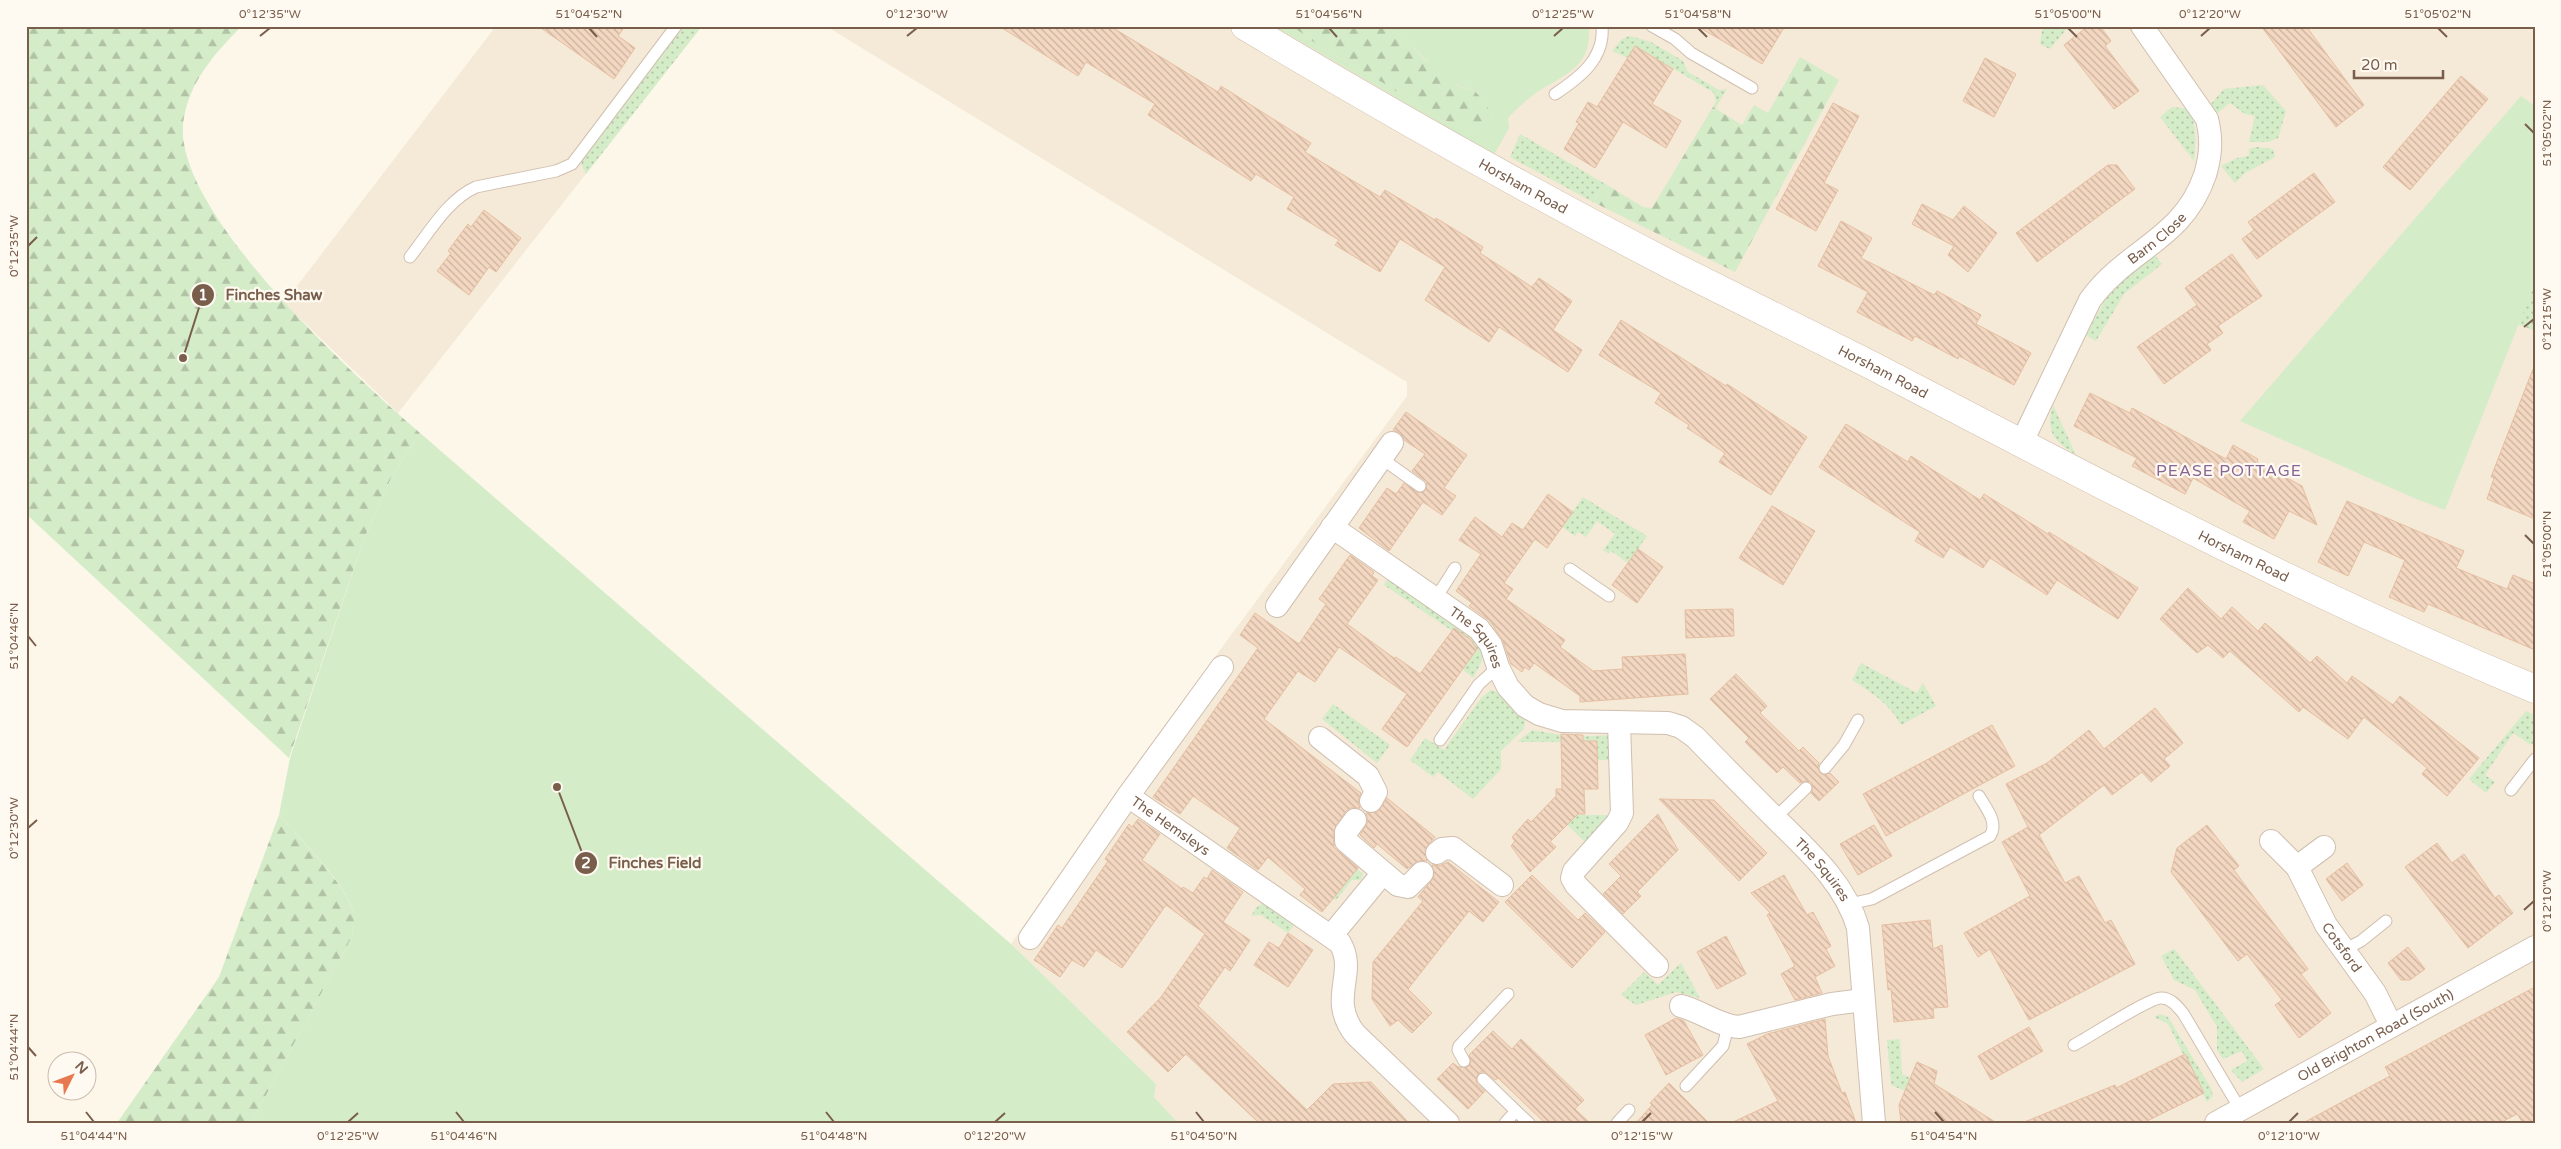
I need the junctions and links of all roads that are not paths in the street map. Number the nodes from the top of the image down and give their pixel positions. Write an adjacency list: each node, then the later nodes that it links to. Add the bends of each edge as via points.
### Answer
1 (676, 26): 8 (lane, via 572,164 556,171 466,191 448,208)
2 (1245, 26): 9 (street, Horsham Road, via 1495,171)
3 (1602, 26): 7 (lane, via 1600,43 1590,67)
4 (1652, 26): 6 (lane, via 1690,53)
5 (2142, 26): 9 (street, Barn Close, via 2207,119 2211,150 2208,165 2196,196 2178,223 2121,266 2090,300)
6 (1752, 88)
7 (1555, 94)
8 (410, 258)
9 (2021, 444): 20 (street, Horsham Road, via 2362,614)
10 (1386, 450): 11 (lane); 12 (street)
11 (1420, 486)
12 (1332, 527): 16 (street, The Squires); 17 (street)
13 (1455, 568): 16 (lane)
14 (1570, 569): 15 (lane)
15 (1609, 596)
16 (1436, 598): 19 (street, The Squires, via 1486,636)
17 (1277, 606)
18 (1222, 667): 29 (street)
19 (1498, 668): 22 (street, The Squires, via 1513,694 1539,714 1554,720); 24 (lane, via 1479,684)
20 (2535, 689)
21 (1858, 720): 26 (lane, via 1844,745)
22 (1619, 722): 32 (street, The Squires, via 1668,723 1681,727 1695,737); 47 (street, via 1622,805 1617,823 1574,871 1572,878)
23 (1320, 738): 31 (street, via 1368,776 1376,792)
24 (1440, 740)
25 (2535, 759): 28 (lane)
26 (1825, 768)
27 (1806, 788): 32 (lane)
28 (2511, 790)
29 (1128, 796): 43 (street, The Hemsleys); 44 (street, The Hemsleys)
30 (1979, 796): 41 (lane, via 1994,823 1990,836 1872,899)
31 (1371, 800)
32 (1775, 818): 41 (street, The Squires, via 1824,868)
33 (1355, 820): 39 (street, via 1344,836 1349,845)
34 (2271, 842): 37 (street, Cotsford)
35 (2324, 847): 37 (street)
36 (1437, 853): 40 (street, via 1453,848)
37 (2296, 867): 46 (street, Cotsford)
38 (1422, 873): 39 (street, via 1408,887)
39 (1384, 874): 43 (street)
40 (1502, 886)
41 (1849, 904): 49 (street, The Squires, via 1858,928)
42 (2386, 921): 46 (lane)
43 (1331, 936): 60 (street, The Hemsleys, via 1340,943 1345,958 1342,1010 1346,1023)
44 (1030, 938)
45 (2535, 947): 51 (street, Old Brighton Road (South))
46 (2342, 951): 51 (street, Cotsford, via 2375,993)
47 (1657, 966)
48 (1508, 994): 54 (lane, via 1460,1046 1458,1050)
49 (1863, 1000): 52 (street, via 1796,1012 1745,1027); 64 (street, The Squires)
50 (1681, 1006): 52 (street)
51 (2391, 1025): 57 (street, Old Brighton Road (South))
52 (1728, 1026): 56 (lane, via 1722,1046)
53 (2074, 1045): 57 (lane, via 2151,1001 2161,998 2171,1001 2183,1013)
54 (1464, 1061)
55 (1483, 1079): 59 (lane)
56 (1686, 1086)
57 (2240, 1109): 65 (street, Old Brighton Road (South))
58 (1629, 1110): 63 (lane)
59 (1516, 1111): 61 (lane); 62 (lane)
60 (1448, 1123)
61 (1505, 1123)
62 (1529, 1123)
63 (1617, 1123)
64 (1874, 1123)
65 (2216, 1123)

